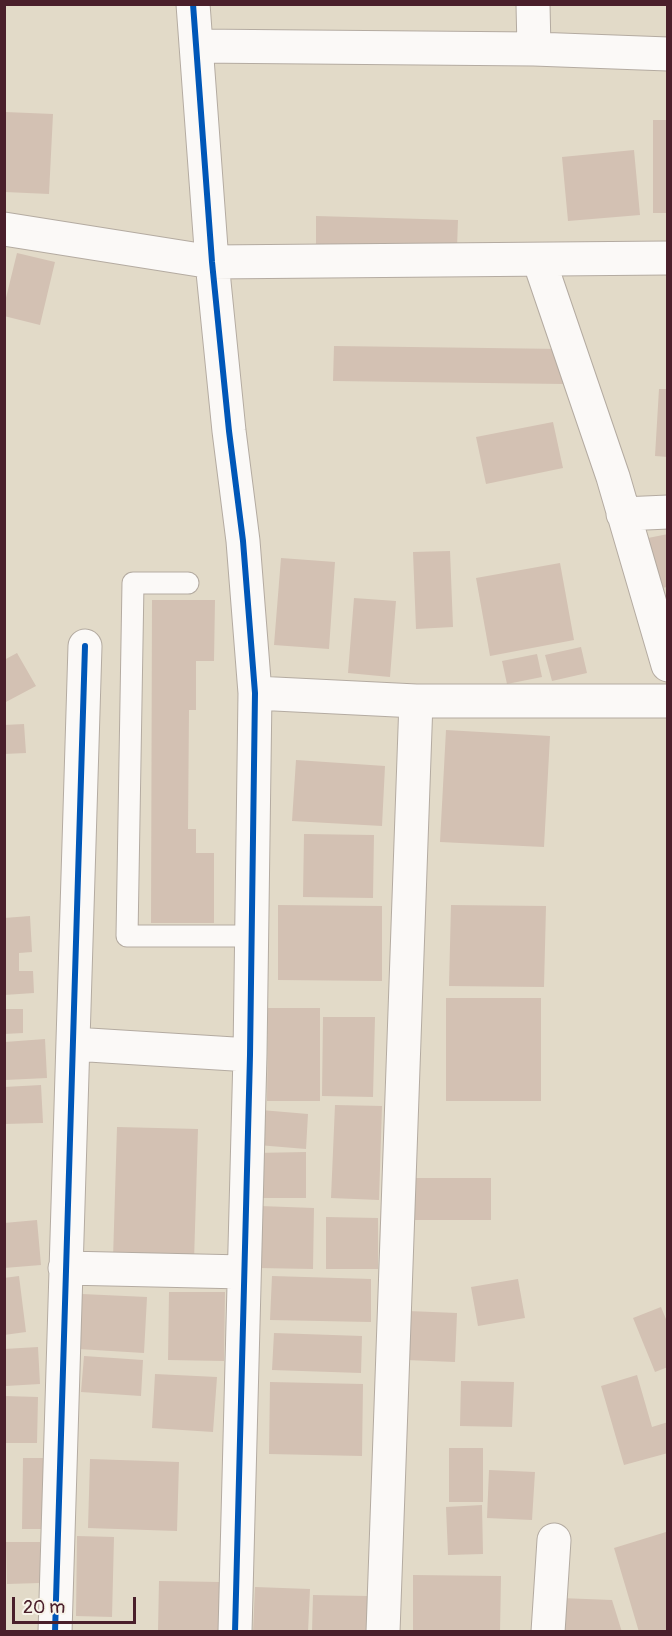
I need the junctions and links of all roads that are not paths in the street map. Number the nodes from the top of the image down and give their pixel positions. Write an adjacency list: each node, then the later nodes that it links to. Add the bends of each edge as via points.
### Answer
1 (194, 4): 3 (street)
2 (533, 4): 4 (street)
3 (196, 46): 4 (street); 9 (street)
4 (534, 49): 5 (street)
5 (668, 54)
6 (4, 229): 9 (street)
7 (668, 258): 8 (street)
8 (539, 260): 9 (street); 11 (street)
9 (212, 262): 15 (street, via 243,541)
10 (668, 512): 11 (street)
11 (623, 514): 14 (street)
12 (188, 583): 18 (lane, via 133,583 127,936)
13 (85, 646): 19 (street)
14 (668, 665)
15 (255, 693): 16 (street); 18 (street)
16 (416, 701): 17 (street); 26 (street)
17 (668, 701)
18 (251, 936): 20 (street)
19 (73, 1044): 20 (street); 21 (street)
20 (250, 1054): 22 (street)
21 (65, 1268): 22 (street); 24 (street)
22 (244, 1272): 25 (street)
23 (554, 1540): 27 (street)
24 (55, 1632)
25 (235, 1632)
26 (383, 1632)
27 (548, 1632)

